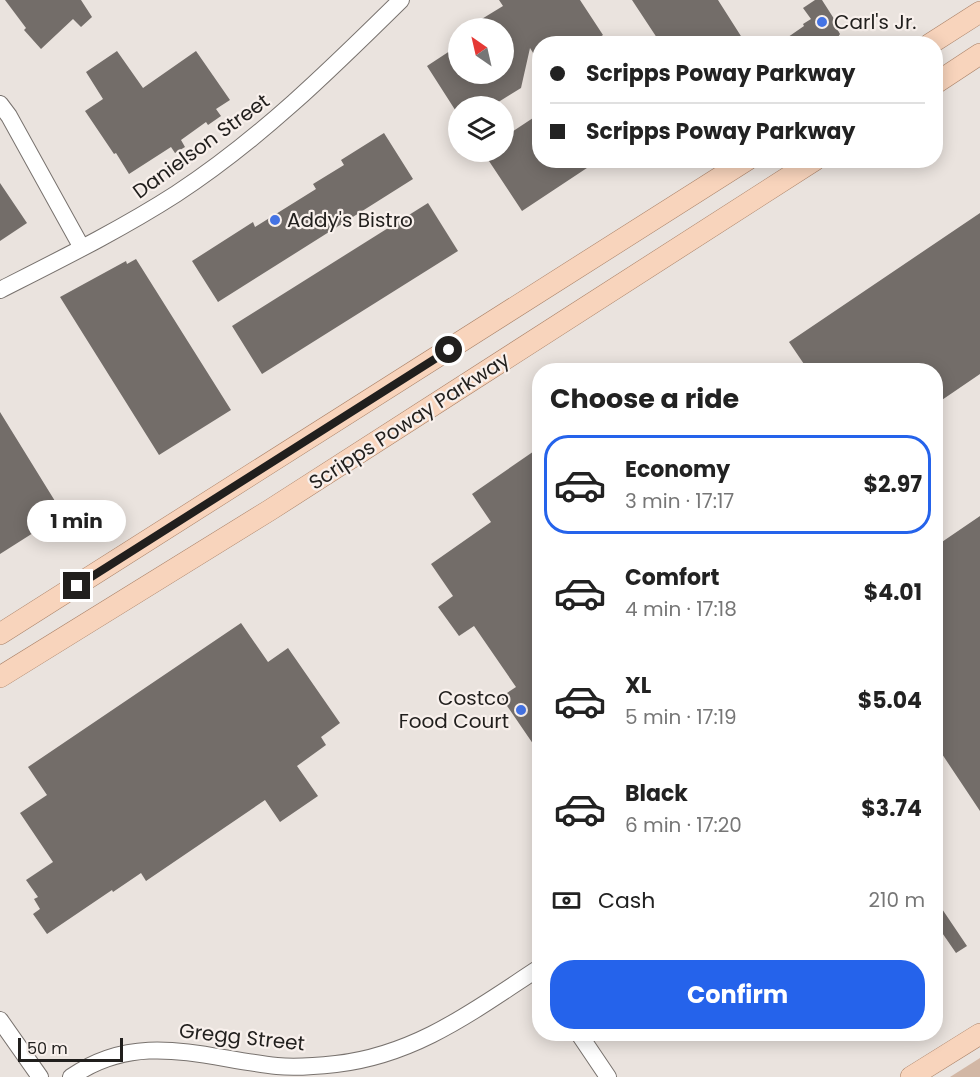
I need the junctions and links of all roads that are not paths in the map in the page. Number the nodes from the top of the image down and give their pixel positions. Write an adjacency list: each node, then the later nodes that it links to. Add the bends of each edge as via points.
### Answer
1 (400, 0): 9 (street, Danielson Street, via 305,93 245,144 176,194)
2 (980, 12): 3 (main road)
3 (942, 36)
4 (980, 54): 5 (main road)
5 (943, 78)
6 (0, 104): 9 (street)
7 (734, 168): 11 (main road, Scripps Poway Parkway)
8 (803, 168): 12 (main road, Scripps Poway Parkway, via 280,504)
9 (82, 248): 10 (street, Danielson Street)
10 (0, 290)
11 (0, 634)
12 (0, 677)
13 (532, 977): 18 (street, Gregg Street, via 446,1029 368,1059 280,1067 150,1049 105,1058)
14 (0, 1020): 17 (street)
15 (980, 1034): 20 (main road)
16 (584, 1041): 19 (street)
17 (40, 1077)
18 (71, 1077)
19 (608, 1077)
20 (911, 1077)

